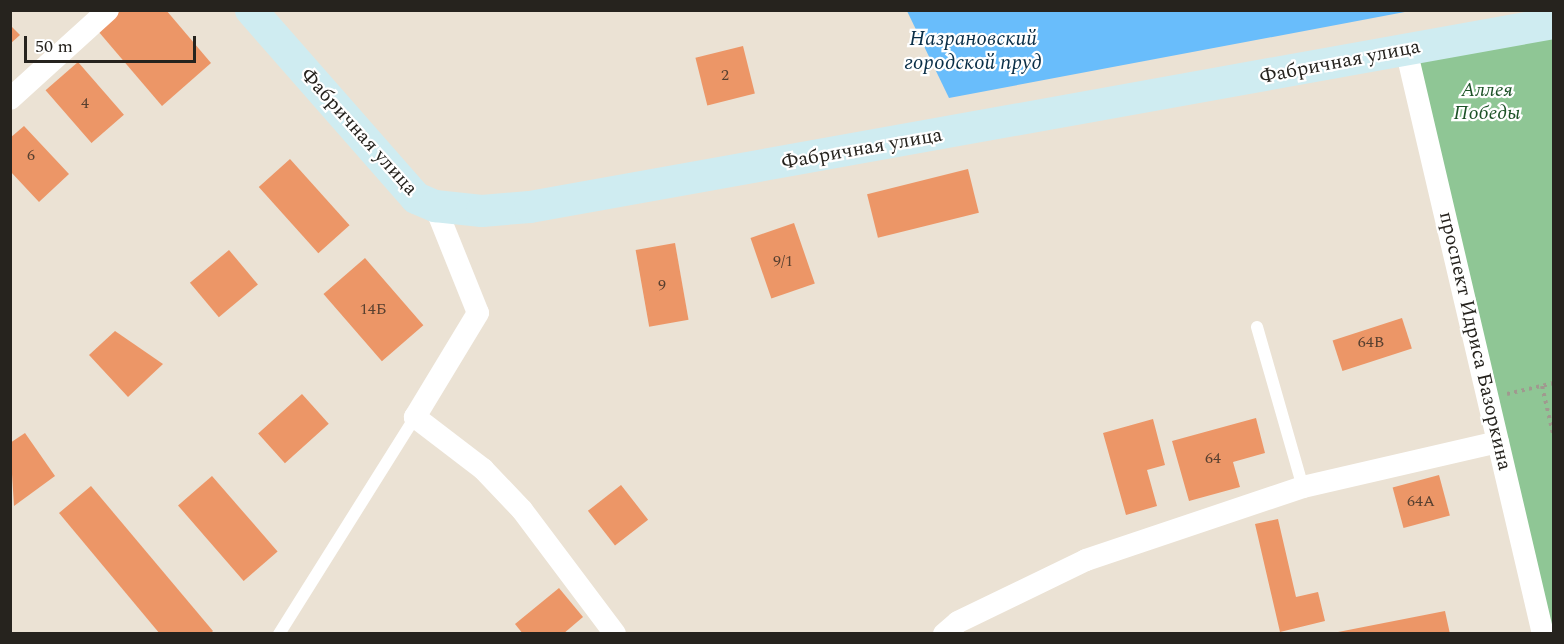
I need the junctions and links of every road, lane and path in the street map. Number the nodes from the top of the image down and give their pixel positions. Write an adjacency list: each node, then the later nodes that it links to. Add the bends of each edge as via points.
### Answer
1 (108, 10): 5 (street)
2 (251, 10): 6 (street, Фабричная улица, via 416,198)
3 (1554, 23): 4 (street, Фабричная улица)
4 (1406, 50): 6 (street, Фабричная улица, via 530,207 482,211); 10 (street, проспект Идриса Базоркина)
5 (10, 99)
6 (435, 206): 11 (street, via 478,314)
7 (1257, 327): 14 (lane)
8 (1554, 383): 9 (path)
9 (1542, 386): 10 (path); 12 (path)
10 (1490, 398): 13 (street, проспект Идриса Базоркина)
11 (415, 417): 15 (lane); 16 (street, via 483,469 522,510)
12 (1554, 438)
13 (1498, 442): 14 (street); 18 (street, проспект Идриса Базоркина)
14 (1303, 487): 17 (street, via 1086,560 958,622)
15 (279, 633)
16 (615, 633)
17 (944, 633)
18 (1543, 633)

